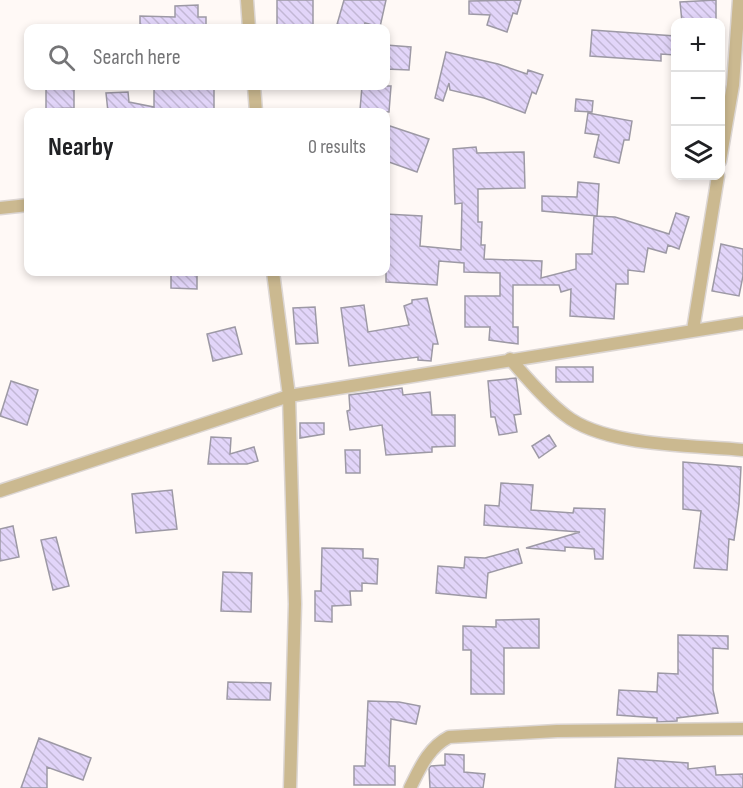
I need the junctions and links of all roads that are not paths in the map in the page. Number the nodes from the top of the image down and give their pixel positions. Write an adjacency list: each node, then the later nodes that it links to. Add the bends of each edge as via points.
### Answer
1 (247, 0): 3 (street)
2 (740, 0): 4 (street)
3 (249, 24)
4 (738, 86): 7 (street)
5 (254, 90): 6 (street)
6 (256, 108)
7 (725, 140)
8 (717, 180): 13 (street)
9 (24, 205): 10 (street)
10 (0, 208)
11 (273, 276): 15 (street)
12 (743, 323): 13 (street)
13 (693, 330): 14 (street)
14 (510, 359): 15 (street); 16 (street, via 566,416 597,431 632,439)
15 (288, 396): 17 (street); 19 (street, via 295,604)
16 (743, 450)
17 (0, 491)
18 (743, 729): 20 (street, via 557,731 449,737 437,743 424,759)
19 (290, 788)
20 (410, 788)

